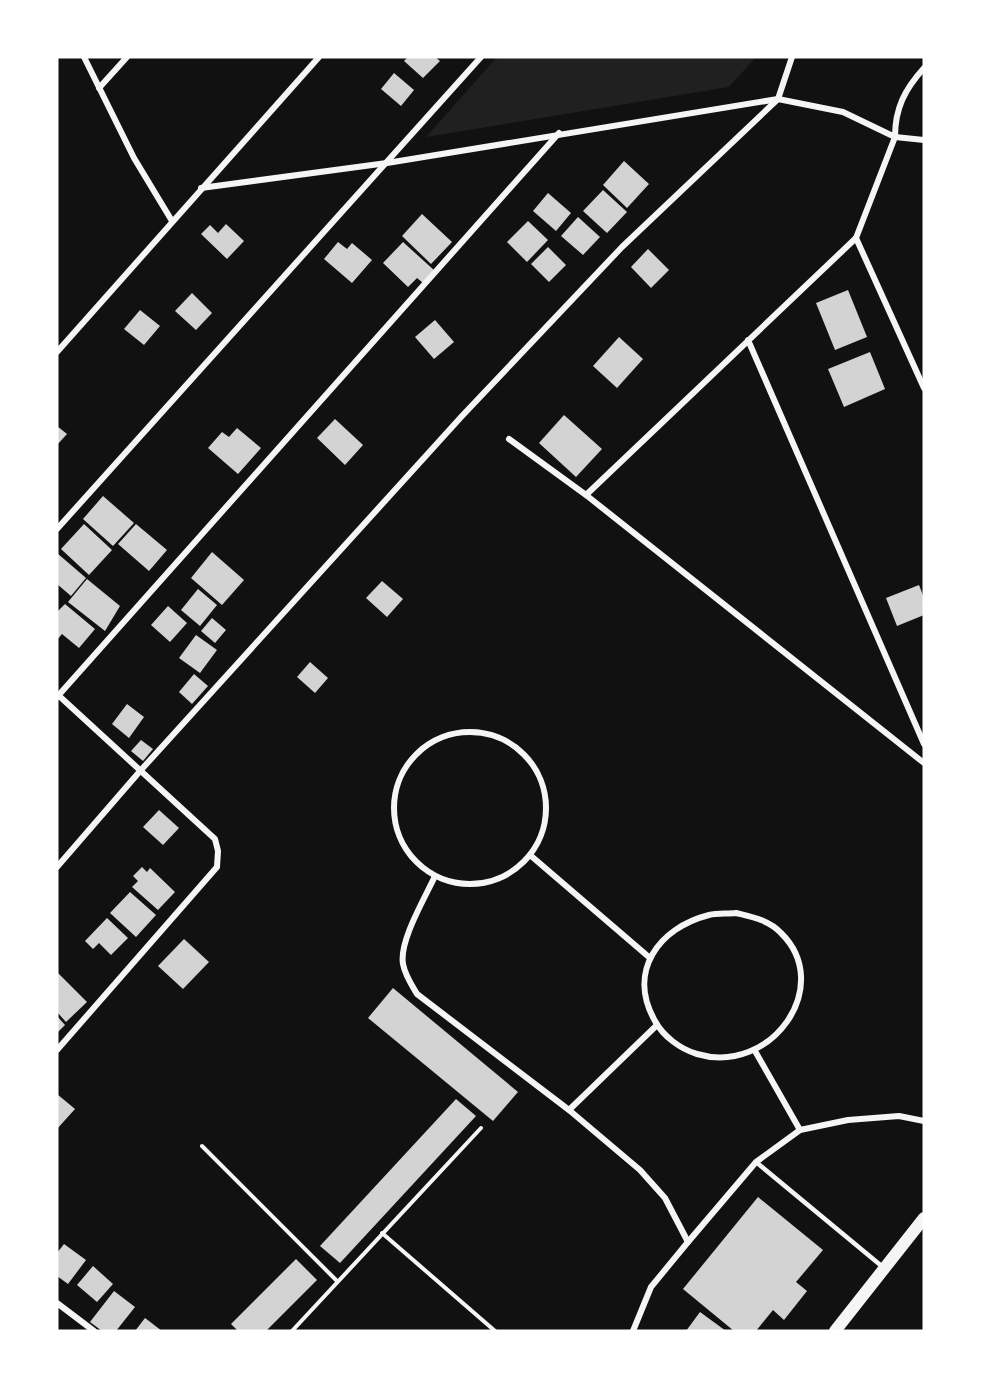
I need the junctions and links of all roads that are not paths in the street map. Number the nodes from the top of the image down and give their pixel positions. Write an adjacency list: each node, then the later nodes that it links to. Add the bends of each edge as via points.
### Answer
1 (84, 57): 7 (street)
2 (127, 57): 7 (street)
3 (319, 57): 13 (street)
4 (481, 57): 12 (street)
5 (792, 57): 8 (street)
6 (924, 68): 10 (street, via 900,101)
7 (99, 88): 14 (street)
8 (778, 99): 9 (street); 10 (street, via 843,112); 25 (street, via 622,247 478,399)
9 (559, 133): 12 (street); 22 (street)
10 (895, 137): 11 (street); 15 (street)
11 (924, 140)
12 (387, 163): 13 (street); 21 (street)
13 (201, 188): 14 (street)
14 (172, 221): 17 (street)
15 (855, 238): 16 (street); 18 (street)
16 (748, 340): 20 (street); 23 (street)
17 (57, 351)
18 (924, 388)
19 (509, 439): 20 (street)
20 (586, 495): 24 (street)
21 (57, 529)
22 (58, 695): 25 (street)
23 (924, 744)
24 (924, 763)
25 (141, 770): 27 (street); 31 (street, via 215,839 217,867)
26 (530, 855): 28 (street, via 510,873 486,883 459,884); 28 (street, via 542,834 546,809 543,785 531,763 513,745 491,735 466,732 441,738 420,750 404,769 395,792 393,817 400,841 414,861); 29 (street)
27 (57, 867)
28 (435, 876): 33 (street, via 404,945 402,963 407,979 417,994)
29 (650, 958): 30 (street, via 643,991); 32 (street, via 665,938 686,923 711,915 736,913 761,919 782,933 797,956 801,984 794,1011 778,1035)
30 (657, 1025): 32 (street, via 670,1040 689,1052 711,1058 733,1058); 33 (street)
31 (57, 1050)
32 (755, 1051): 35 (street)
33 (568, 1110): 38 (street, via 640,1170 665,1198)
34 (924, 1121): 35 (street, via 899,1116 848,1120)
35 (800, 1130): 36 (street)
36 (756, 1162): 38 (street); 39 (lane)
37 (924, 1218): 39 (main road)
38 (688, 1242): 42 (street, via 651,1287)
39 (884, 1268): 43 (main road)
40 (57, 1303): 41 (street)
41 (94, 1331)
42 (633, 1331)
43 (835, 1331)

